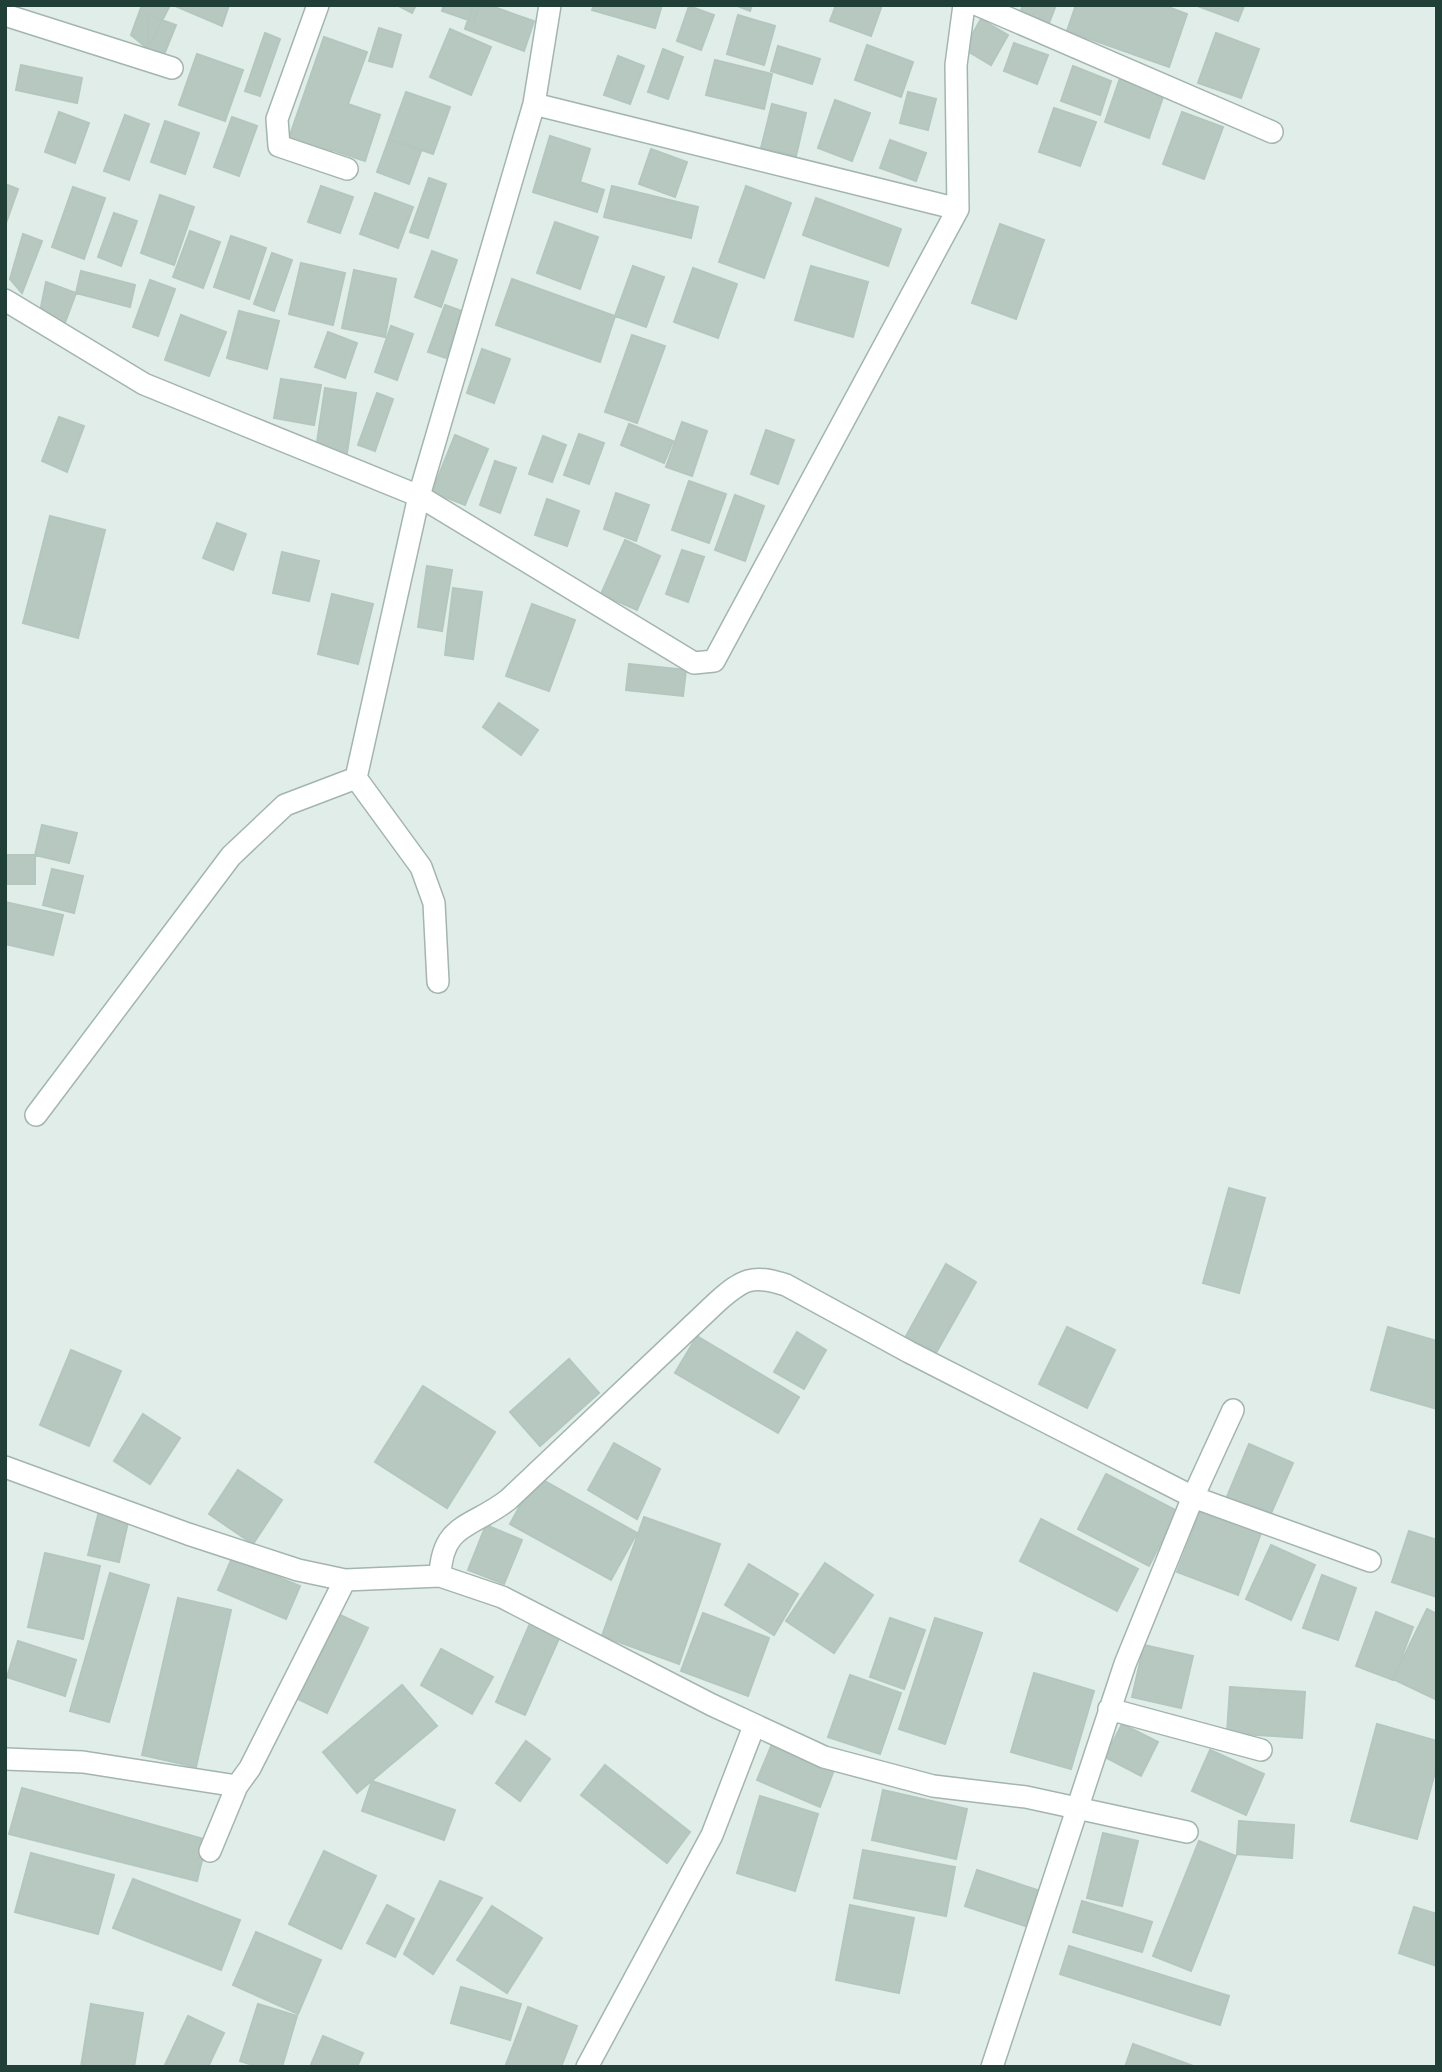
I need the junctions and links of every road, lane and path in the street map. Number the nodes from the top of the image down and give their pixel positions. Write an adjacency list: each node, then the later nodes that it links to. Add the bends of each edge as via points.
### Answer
1 (318, 5): 9 (street, via 276,132 279,146)
2 (550, 5): 7 (street)
3 (964, 5): 10 (street, via 956,65)
4 (978, 5): 8 (street)
5 (5, 15): 6 (street)
6 (172, 68)
7 (534, 104): 10 (street); 12 (street)
8 (1272, 132)
9 (347, 169)
10 (958, 209): 12 (street, via 714,661 694,663)
11 (5, 300): 12 (street, via 144,384)
12 (419, 496): 13 (street)
13 (356, 778): 14 (street, via 421,867 434,903); 15 (street, via 285,805 231,856)
14 (438, 982)
15 (36, 1115)
16 (1233, 1410): 18 (street)
17 (5, 1467): 21 (street, via 246,1554)
18 (1193, 1497): 19 (street); 20 (street, via 786,1285 749,1279 717,1302 509,1499 488,1516 456,1531 441,1555); 22 (street)
19 (1370, 1561)
20 (440, 1576): 21 (street); 23 (street, via 502,1597)
21 (345, 1580): 26 (street)
22 (1110, 1709): 24 (street); 27 (street)
23 (754, 1726): 27 (street, via 862,1769 955,1790); 30 (street, via 712,1835)
24 (1261, 1749)
25 (5, 1759): 26 (street, via 83,1762)
26 (237, 1787): 29 (street)
27 (1076, 1806): 28 (street); 31 (street)
28 (1186, 1832)
29 (210, 1851)
30 (587, 2067)
31 (992, 2067)

